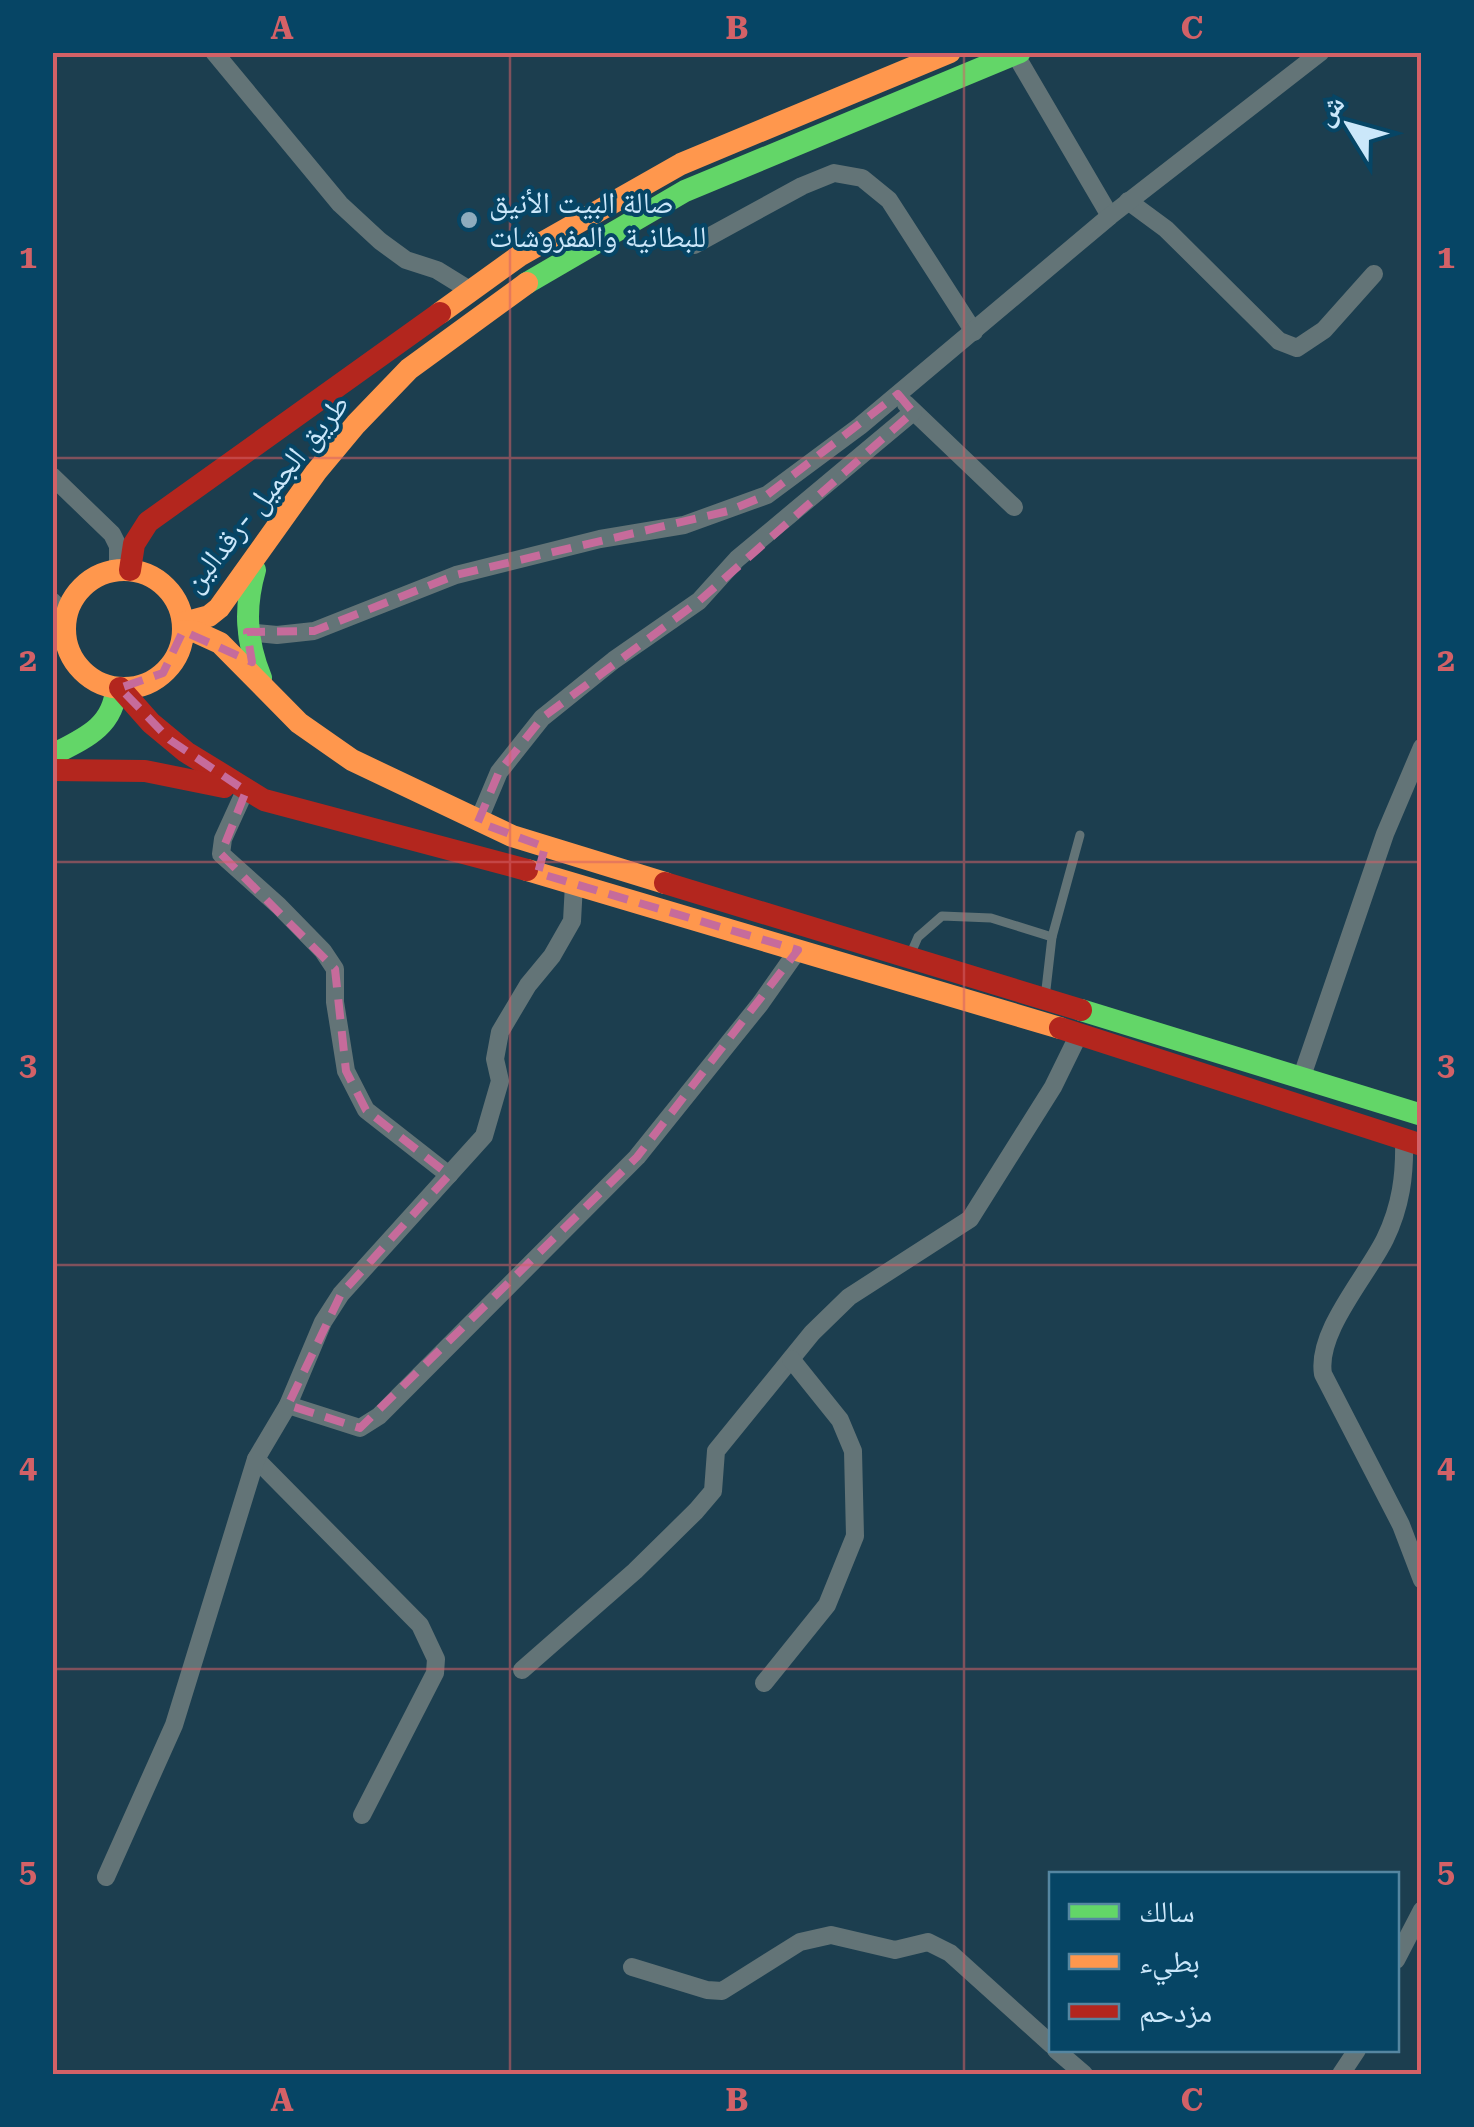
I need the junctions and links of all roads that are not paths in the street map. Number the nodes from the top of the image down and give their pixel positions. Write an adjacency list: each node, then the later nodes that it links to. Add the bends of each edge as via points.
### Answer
1 (214, 52): 9 (street, via 366,229 406,260)
2 (950, 52): 9 (main road, طريق الجميل -رقدالين, via 680,164)
3 (1322, 52): 5 (street)
4 (1016, 53): 6 (street); 15 (main road, طريق الجميل -رقدالين, via 685,191 538,275 410,370 316,472)
5 (1128, 202): 6 (street); 8 (street, via 1166,229 1280,342 1297,348 1324,330)
6 (1110, 216): 10 (street)
7 (694, 246): 10 (street, via 834,173 862,178 890,200)
8 (1374, 274)
9 (471, 290): 16 (main road, طريق الجميل -رقدالين, via 148,522)
10 (974, 332): 11 (street)
11 (898, 394): 12 (street); 19 (street, via 767,494 728,511 456,575 314,631)
12 (913, 412): 14 (street); 26 (street, via 737,559 698,600 542,718 499,772)
13 (52, 476): 16 (street, via 112,534)
14 (1014, 507)
15 (267, 543): 18 (main road, طريق الجميل -رقدالين, via 220,608); 19 (main road, via 250,587)
16 (124, 570): 17 (main road, via 85,585); 18 (main road, via 166,587)
17 (59, 624): 20 (main road, via 85,674)
18 (183, 627): 20 (main road, via 178,654 164,673); 21 (main road, via 220,643)
19 (247, 632): 21 (main road)
20 (118, 688): 23 (main road, via 108,720); 25 (main road, via 170,740)
21 (272, 697): 26 (main road, via 352,760)
22 (1422, 747): 36 (street)
23 (52, 756)
24 (52, 770): 25 (main road, via 145,771)
25 (254, 797): 29 (main road); 39 (street, via 222,839 221,854 335,969 346,1071 366,1110)
26 (478, 822): 28 (main road)
27 (1080, 835): 31 (lane)
28 (544, 847): 29 (main road); 33 (main road)
29 (538, 873): 30 (main road)
30 (574, 884): 32 (main road); 39 (street, via 572,921 500,1032 494,1059 500,1081 484,1136)
31 (1052, 937): 33 (lane, via 991,918 942,916 918,937); 34 (lane)
32 (798, 950): 35 (main road); 41 (street, via 637,1157 379,1416 360,1428)
33 (908, 958): 34 (main road)
34 (1045, 1000): 36 (main road)
35 (1078, 1034): 38 (main road); 40 (street, via 1054,1087 970,1218 848,1296)
36 (1301, 1078): 37 (main road)
37 (1422, 1116)
38 (1413, 1142): 43 (street, via 1395,1216 1339,1316 1322,1364)
39 (450, 1175): 41 (street, via 341,1294)
40 (790, 1359): 44 (street, via 716,1451 713,1491 696,1511); 45 (street, via 840,1420 853,1451 855,1536 827,1605)
41 (288, 1405): 42 (street)
42 (256, 1459): 46 (street, via 420,1625 436,1659); 47 (street, via 174,1725)
43 (1422, 1580)
44 (522, 1670)
45 (764, 1684)
46 (362, 1815)
47 (106, 1877)
48 (1422, 1910): 49 (street)
49 (1399, 1954)
50 (632, 1967): 51 (street, via 722,1990 800,1942 831,1935 896,1950 928,1942 950,1952)
51 (1049, 2042)
52 (1060, 2052): 54 (street)
53 (1356, 2052): 55 (street)
54 (1084, 2074)
55 (1341, 2074)

